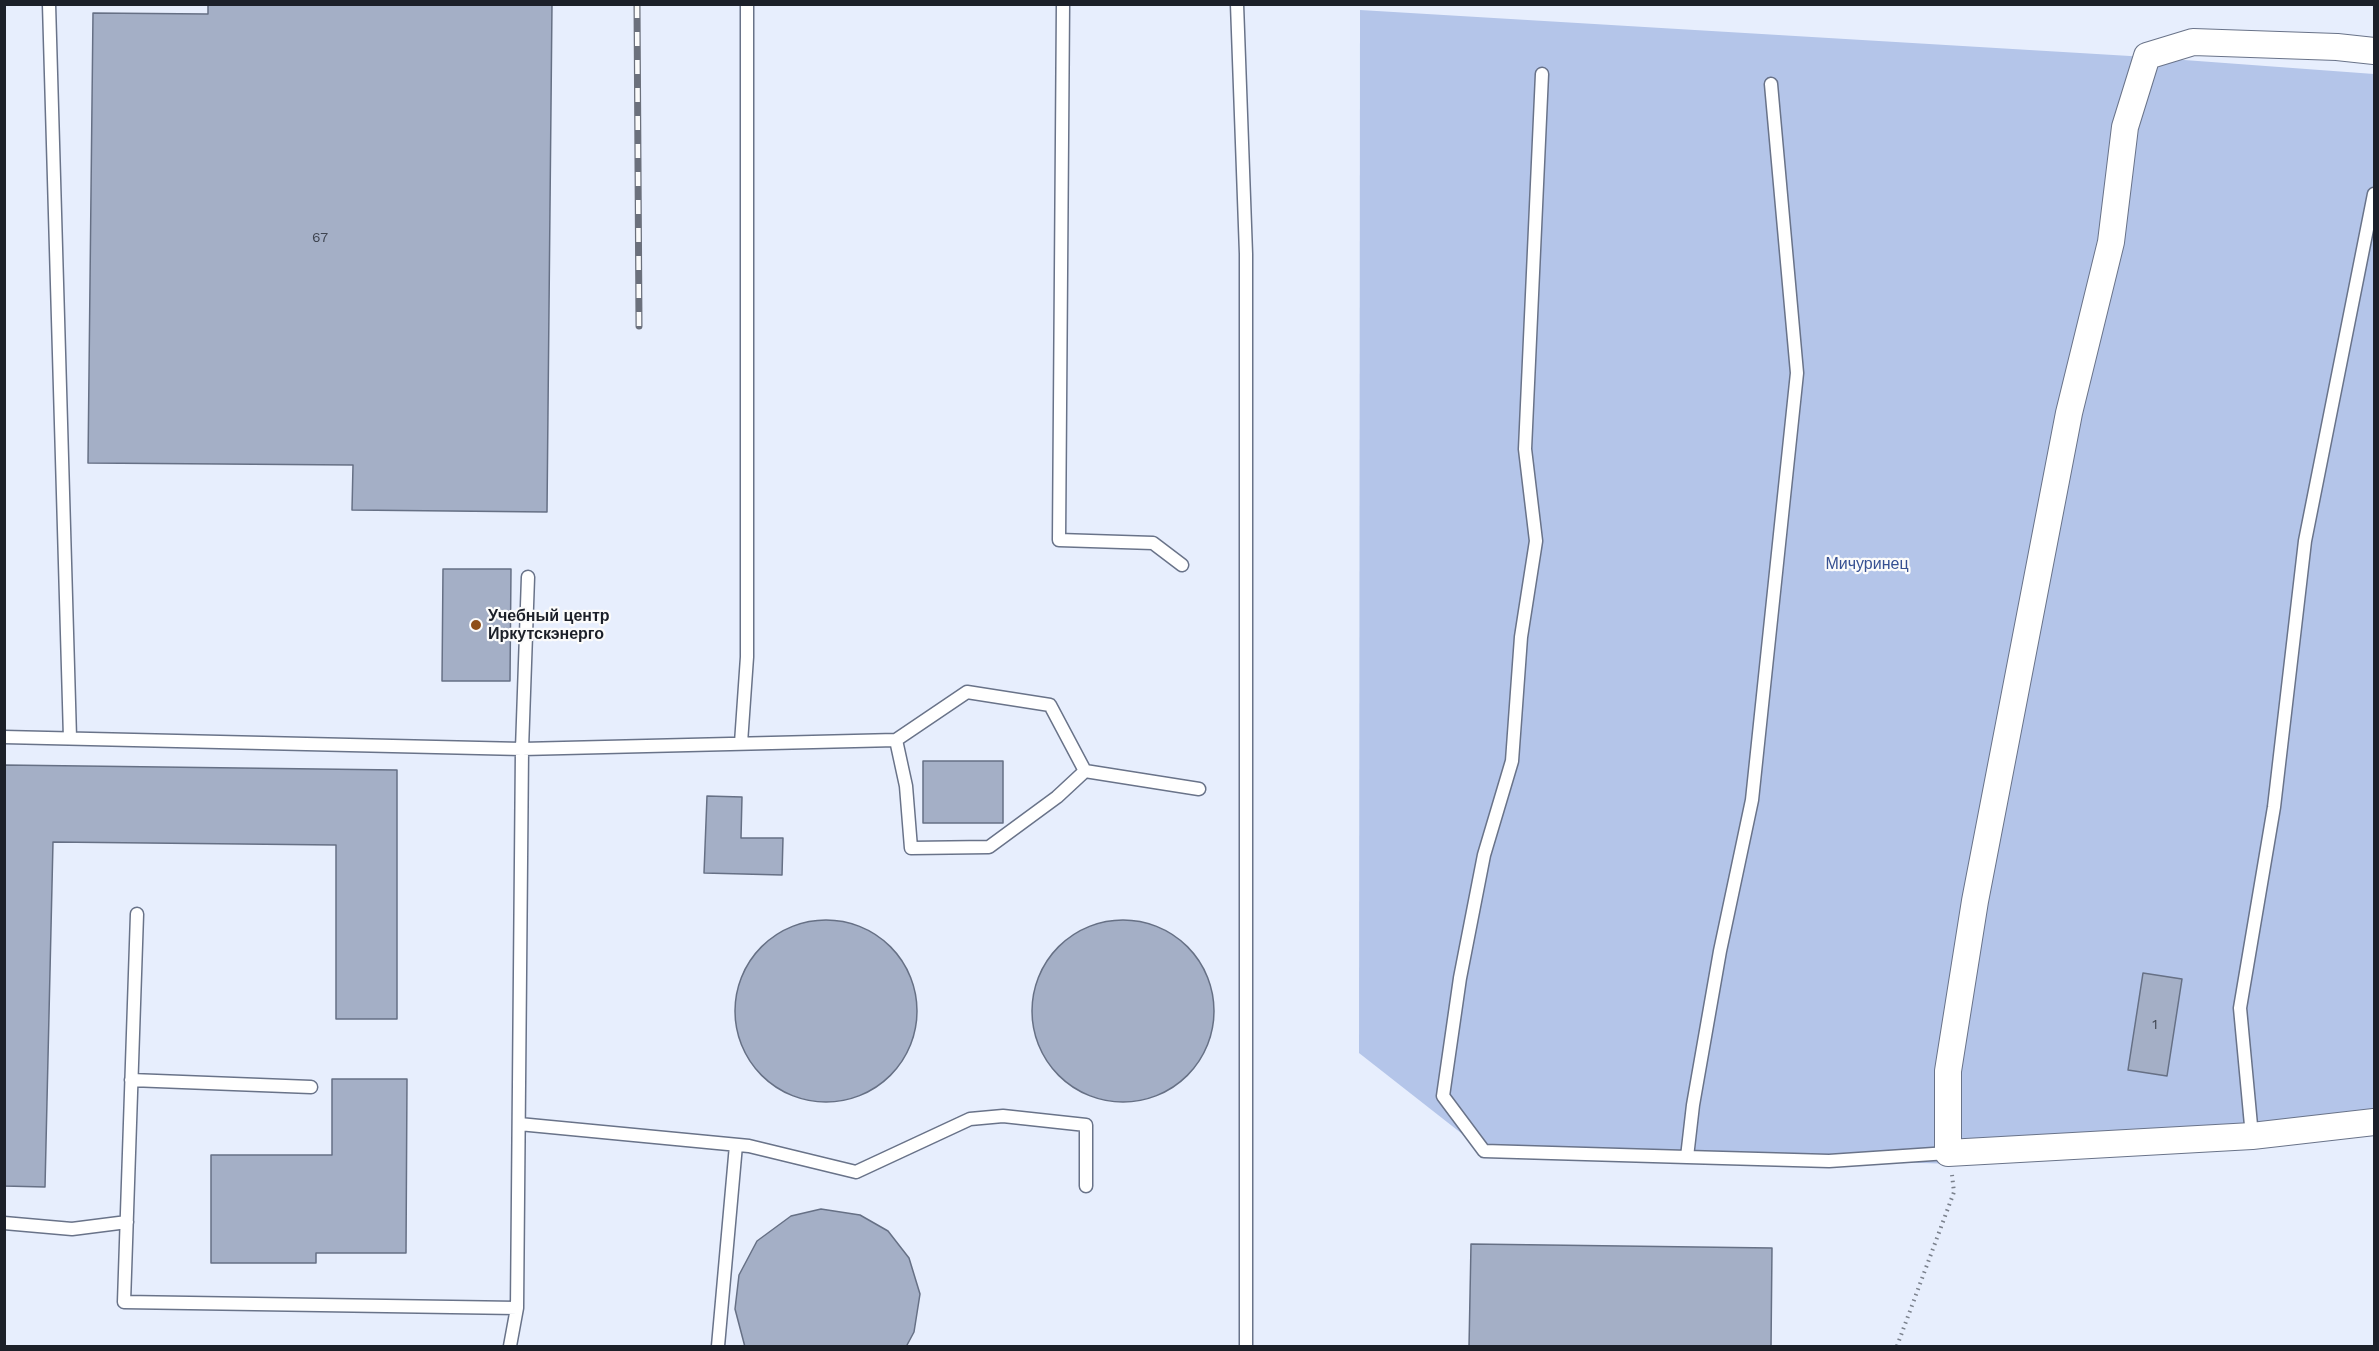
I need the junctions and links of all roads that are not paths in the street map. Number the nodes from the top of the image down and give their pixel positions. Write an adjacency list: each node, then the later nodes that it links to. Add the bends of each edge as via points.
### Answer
1 (49, 4): 12 (lane)
2 (747, 4): 14 (lane, via 747,657)
3 (1063, 4): 9 (lane, via 1059,540 1153,543)
4 (1237, 4): 33 (lane, via 1246,254)
5 (2374, 51): 25 (street, via 2193,42 2147,56 2125,127 2111,242 2069,413 1976,901 1948,1071)
6 (1542, 74): 26 (lane, via 1525,449 1536,541 1521,638 1512,761 1484,855 1460,978 1443,1096 1484,1151)
7 (1771, 84): 26 (lane, via 1797,373 1752,800 1714,984)
8 (2374, 194): 23 (lane, via 2305,541 2274,807 2240,1008)
9 (1182, 565)
10 (528, 577): 15 (lane)
11 (4, 737): 12 (lane)
12 (70, 738): 15 (lane)
13 (896, 740): 14 (lane); 16 (lane, via 967,692 1050,705); 16 (lane, via 906,786 911,848 989,847 1057,797)
14 (741, 744): 15 (lane)
15 (522, 749): 22 (lane)
16 (1085, 771): 17 (lane)
17 (1199, 789)
18 (137, 914): 19 (lane)
19 (132, 1080): 20 (lane); 29 (lane)
20 (311, 1087)
21 (2374, 1122): 23 (street)
22 (519, 1124): 24 (lane); 30 (lane)
23 (2252, 1136): 25 (street)
24 (736, 1145): 27 (lane, via 856,1172 970,1119 1003,1116 1044,1120 1086,1125); 32 (lane)
25 (1948, 1153): 26 (lane, via 1829,1161)
26 (1687, 1157)
27 (1086, 1186)
28 (4, 1222): 29 (lane, via 72,1229)
29 (127, 1222): 30 (lane, via 124,1302)
30 (517, 1308): 31 (lane)
31 (510, 1347)
32 (718, 1347)
33 (1246, 1347)

